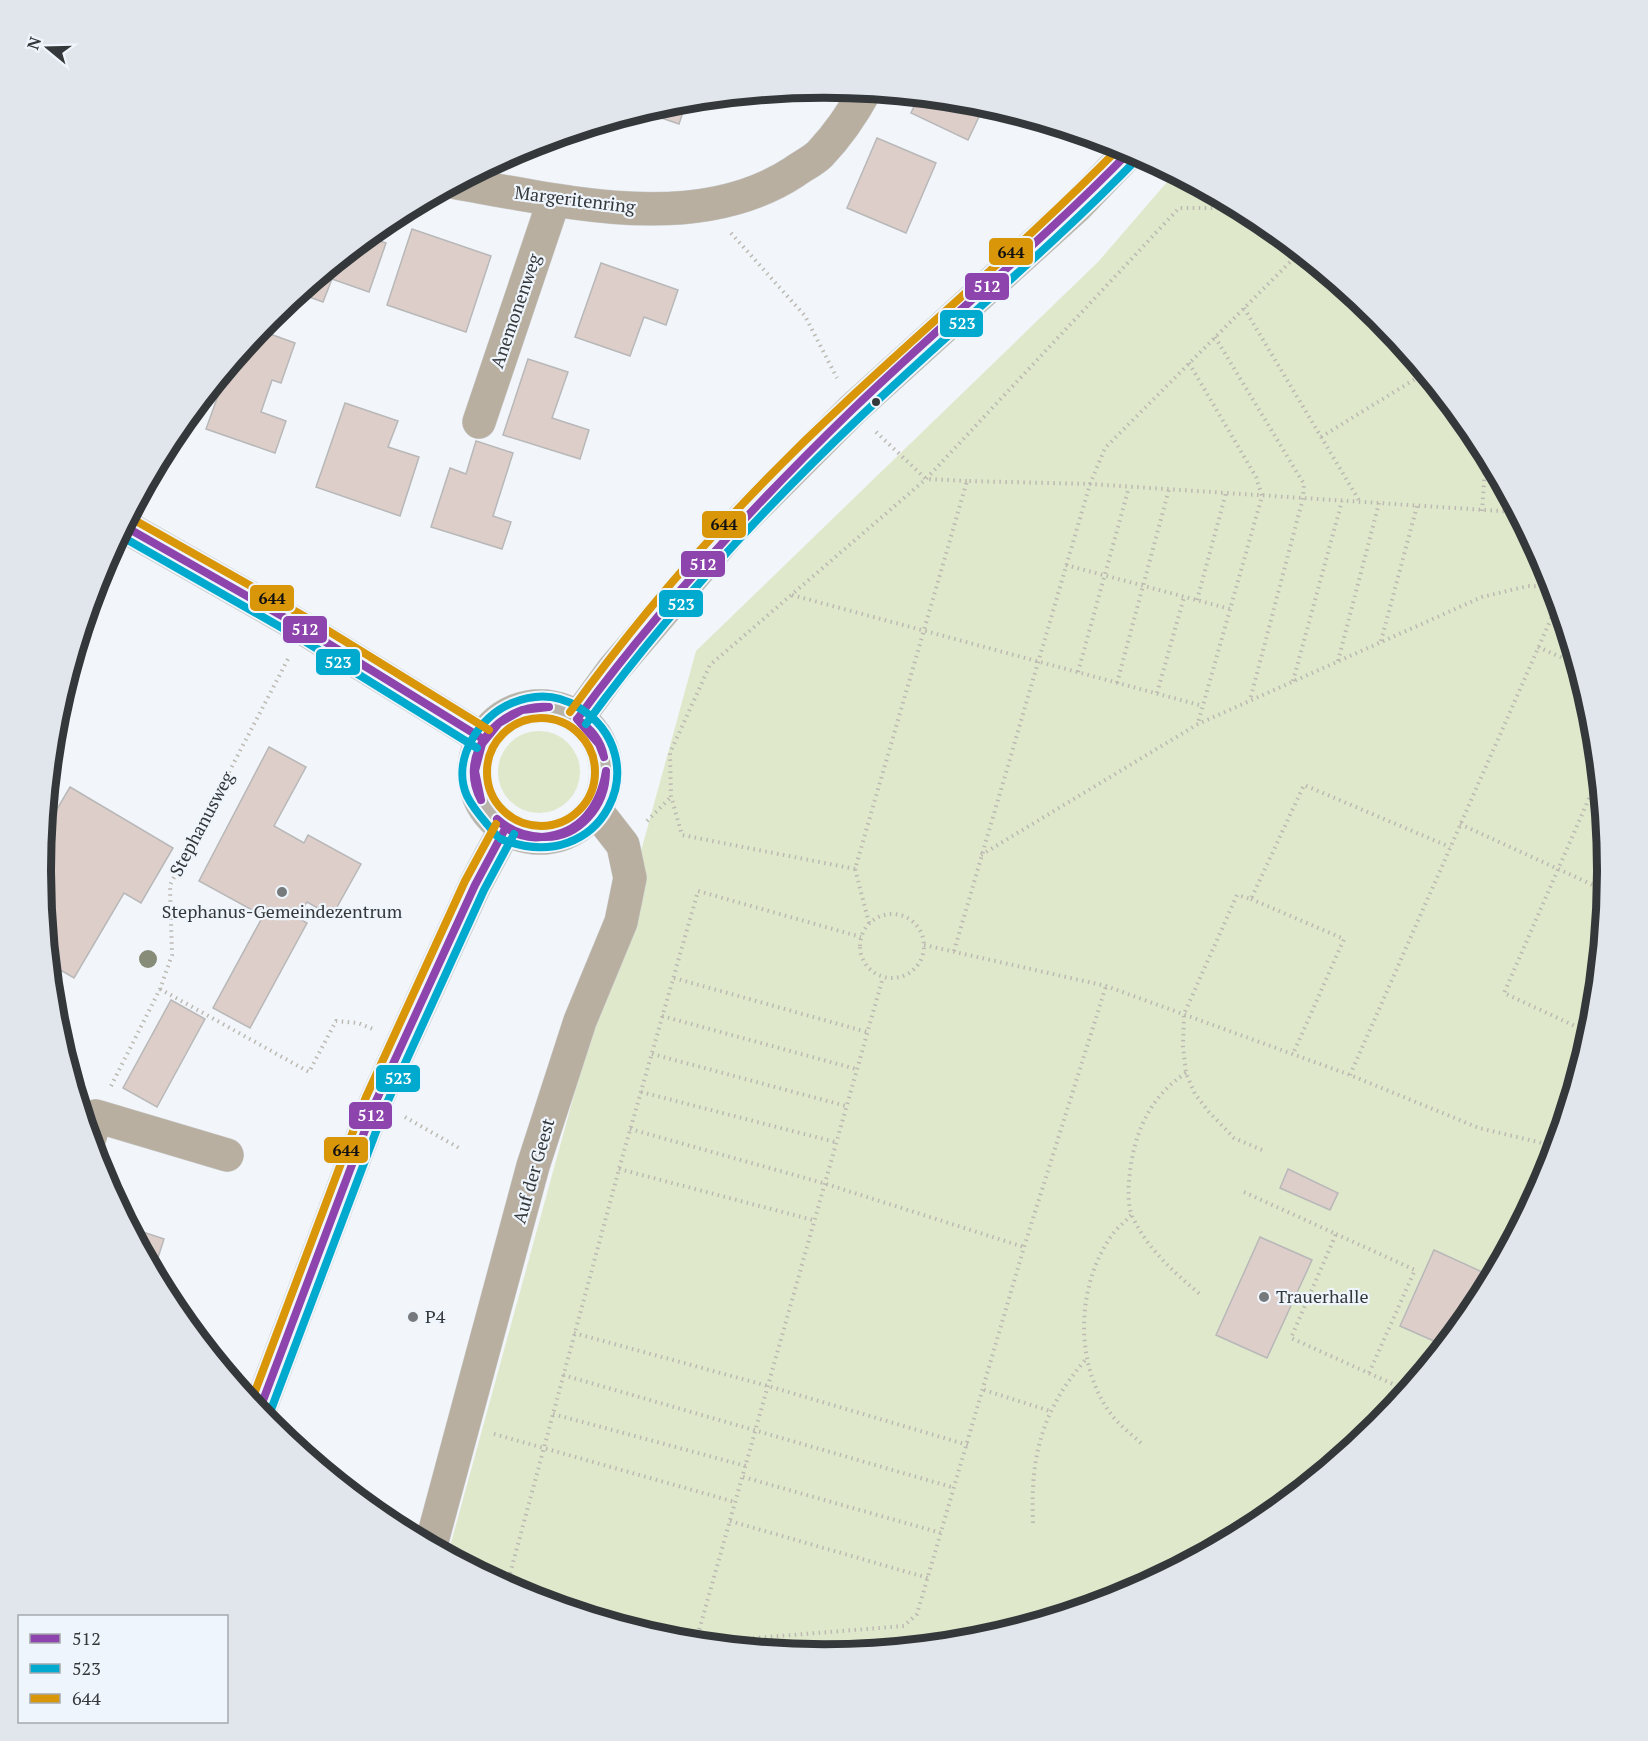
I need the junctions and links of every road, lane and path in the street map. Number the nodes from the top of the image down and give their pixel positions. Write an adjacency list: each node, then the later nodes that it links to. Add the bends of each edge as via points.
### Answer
1 (859, 99): 5 (street, Margeritenring, via 819,155 771,187)
2 (1124, 158): 12 (main road, via 1076,207)
3 (468, 185): 4 (street, Margeritenring)
4 (554, 200): 5 (street, Margeritenring, via 633,208); 13 (street, Anemonenweg)
5 (706, 205): 12 (path, via 805,316)
6 (1222, 208): 17 (path, via 1179,208)
7 (1295, 257): 8 (path)
8 (1244, 309): 9 (path); 15 (path)
9 (1215, 336): 10 (path); 24 (path, via 1304,484)
10 (1189, 363): 19 (path, via 1105,448); 23 (path, via 1256,477)
11 (1418, 377): 15 (path)
12 (853, 409): 54 (main road, via 733,530 613,670)
13 (479, 422)
14 (880, 436): 17 (path)
15 (1321, 438): 26 (path)
16 (1485, 470): 29 (path)
17 (926, 479): 18 (path); 36 (path)
18 (967, 480): 19 (path); 42 (path)
19 (1090, 484): 20 (path); 32 (path)
20 (1129, 487): 21 (path); 33 (path)
21 (1169, 489): 22 (path); 34 (path)
22 (1226, 493): 23 (path); 38 (path)
23 (1262, 496): 24 (path); 39 (path)
24 (1303, 498): 25 (path); 52 (path)
25 (1342, 501): 26 (path); 49 (path)
26 (1360, 502): 27 (path)
27 (1379, 503): 28 (path); 47 (path)
28 (1417, 506): 29 (path); 43 (path)
29 (1482, 510): 30 (path)
30 (1508, 512)
31 (131, 530): 41 (main road)
32 (1066, 565): 33 (path); 46 (path)
33 (1104, 575): 34 (path); 48 (path)
34 (1143, 586): 37 (path); 50 (path)
35 (1542, 587): 43 (path, via 1528,586 1482,597)
36 (791, 595): 42 (path); 63 (path, via 710,665 670,753 671,796 681,836)
37 (1184, 597): 38 (path); 51 (path)
38 (1197, 600): 39 (path)
39 (1230, 609): 53 (path)
40 (1553, 614): 44 (path)
41 (303, 628): 56 (main road); 74 (path, Stephanusweg, via 170,885 172,955)
42 (924, 630): 46 (path); 63 (path)
43 (1381, 642): 47 (path)
44 (1538, 647): 45 (path); 59 (path)
45 (1568, 660)
46 (1038, 661): 48 (path); 62 (path)
47 (1338, 662): 49 (path)
48 (1078, 672): 50 (path)
49 (1293, 681): 52 (path)
50 (1117, 682): 51 (path)
51 (1157, 693): 53 (path)
52 (1250, 701): 55 (path)
53 (1203, 706): 55 (path)
54 (578, 718): 56 (main road, via 558,709 537,706 515,711 497,723); 58 (main road, via 593,732 603,750 604,791)
55 (1198, 724): 62 (path)
56 (483, 740): 60 (main road, via 474,779 479,799)
57 (1592, 792): 64 (path)
58 (595, 809): 60 (main road, via 578,827 554,837 529,838); 114 (street, Auf der Geest, via 623,845 630,878 626,900 621,922 580,1021 533,1166)
59 (1460, 824): 61 (path); 64 (path)
60 (505, 829): 79 (main road)
61 (1450, 846): 66 (path, via 1304,785); 84 (path)
62 (981, 856): 70 (path)
63 (855, 868): 67 (path)
64 (1559, 869): 65 (path); 77 (path, via 1504,993)
65 (1596, 886)
66 (1251, 899): 75 (path, via 1237,895); 81 (path, via 1344,939)
67 (869, 923): 68 (path); 69 (path, via 882,915 898,914 912,921 922,933)
68 (861, 937): 71 (path, via 861,954 869,968); 72 (path, via 698,891)
69 (924, 945): 70 (path); 71 (path, via 921,959 912,971 898,977)
70 (954, 951): 73 (path)
71 (883, 977): 78 (path)
72 (674, 978): 76 (path); 78 (path)
73 (1106, 986): 75 (path); 102 (path)
74 (160, 988): 79 (path, via 309,1072 336,1021 358,1023); 88 (path, Stephanusweg)
75 (1184, 1014): 81 (path); 83 (path)
76 (662, 1016): 80 (path); 82 (path)
77 (1580, 1029)
78 (867, 1032): 82 (path)
79 (403, 1042): 86 (main road)
80 (652, 1054): 85 (path); 87 (path)
81 (1293, 1054): 84 (path)
82 (856, 1069): 87 (path)
83 (1186, 1073): 94 (path, via 1209,1112 1234,1137); 99 (path, via 1154,1103 1138,1132 1130,1158)
84 (1350, 1075): 92 (path, via 1479,1128)
85 (641, 1092): 90 (path); 91 (path)
86 (376, 1101): 93 (path); 111 (main road)
87 (846, 1106): 91 (path)
88 (94, 1124)
89 (95, 1126): 95 (street)
90 (630, 1129): 96 (path); 97 (path)
91 (835, 1142): 97 (path)
92 (1546, 1144)
93 (459, 1148)
94 (1262, 1150)
95 (227, 1155)
96 (619, 1169): 100 (path); 104 (path)
97 (823, 1183): 100 (path); 102 (path)
98 (1244, 1192): 101 (path)
99 (1131, 1215): 103 (path, via 1161,1260); 105 (path, via 1112,1235 1090,1287 1084,1320)
100 (813, 1220): 108 (path)
101 (1336, 1234): 106 (path, via 1291,1338); 106 (path, via 1416,1270)
102 (1024, 1247): 110 (path)
103 (1202, 1296)
104 (574, 1333): 107 (path); 108 (path)
105 (1086, 1359): 112 (path); 116 (path, via 1111,1414)
106 (1369, 1374): 109 (path)
107 (563, 1375): 113 (path); 115 (path)
108 (768, 1386): 115 (path); 117 (path)
109 (1399, 1387)
110 (984, 1390): 112 (path); 117 (path)
111 (263, 1401)
112 (1050, 1411): 124 (path, via 1038,1445 1031,1486)
113 (553, 1414): 118 (path); 119 (path)
114 (464, 1426): 118 (path); 126 (street, Auf der Geest)
115 (756, 1430): 119 (path); 121 (path)
116 (1141, 1443)
117 (968, 1444): 121 (path)
118 (544, 1448): 122 (path); 127 (path)
119 (746, 1466): 120 (path)
120 (742, 1477): 122 (path); 125 (path)
121 (955, 1488): 125 (path)
122 (735, 1502): 123 (path)
123 (730, 1521): 128 (path); 129 (path)
124 (1033, 1523)
125 (941, 1533): 128 (path)
126 (433, 1537)
127 (509, 1576)
128 (928, 1578): 130 (path, via 917,1614 903,1626)
129 (698, 1633)
130 (743, 1639)

